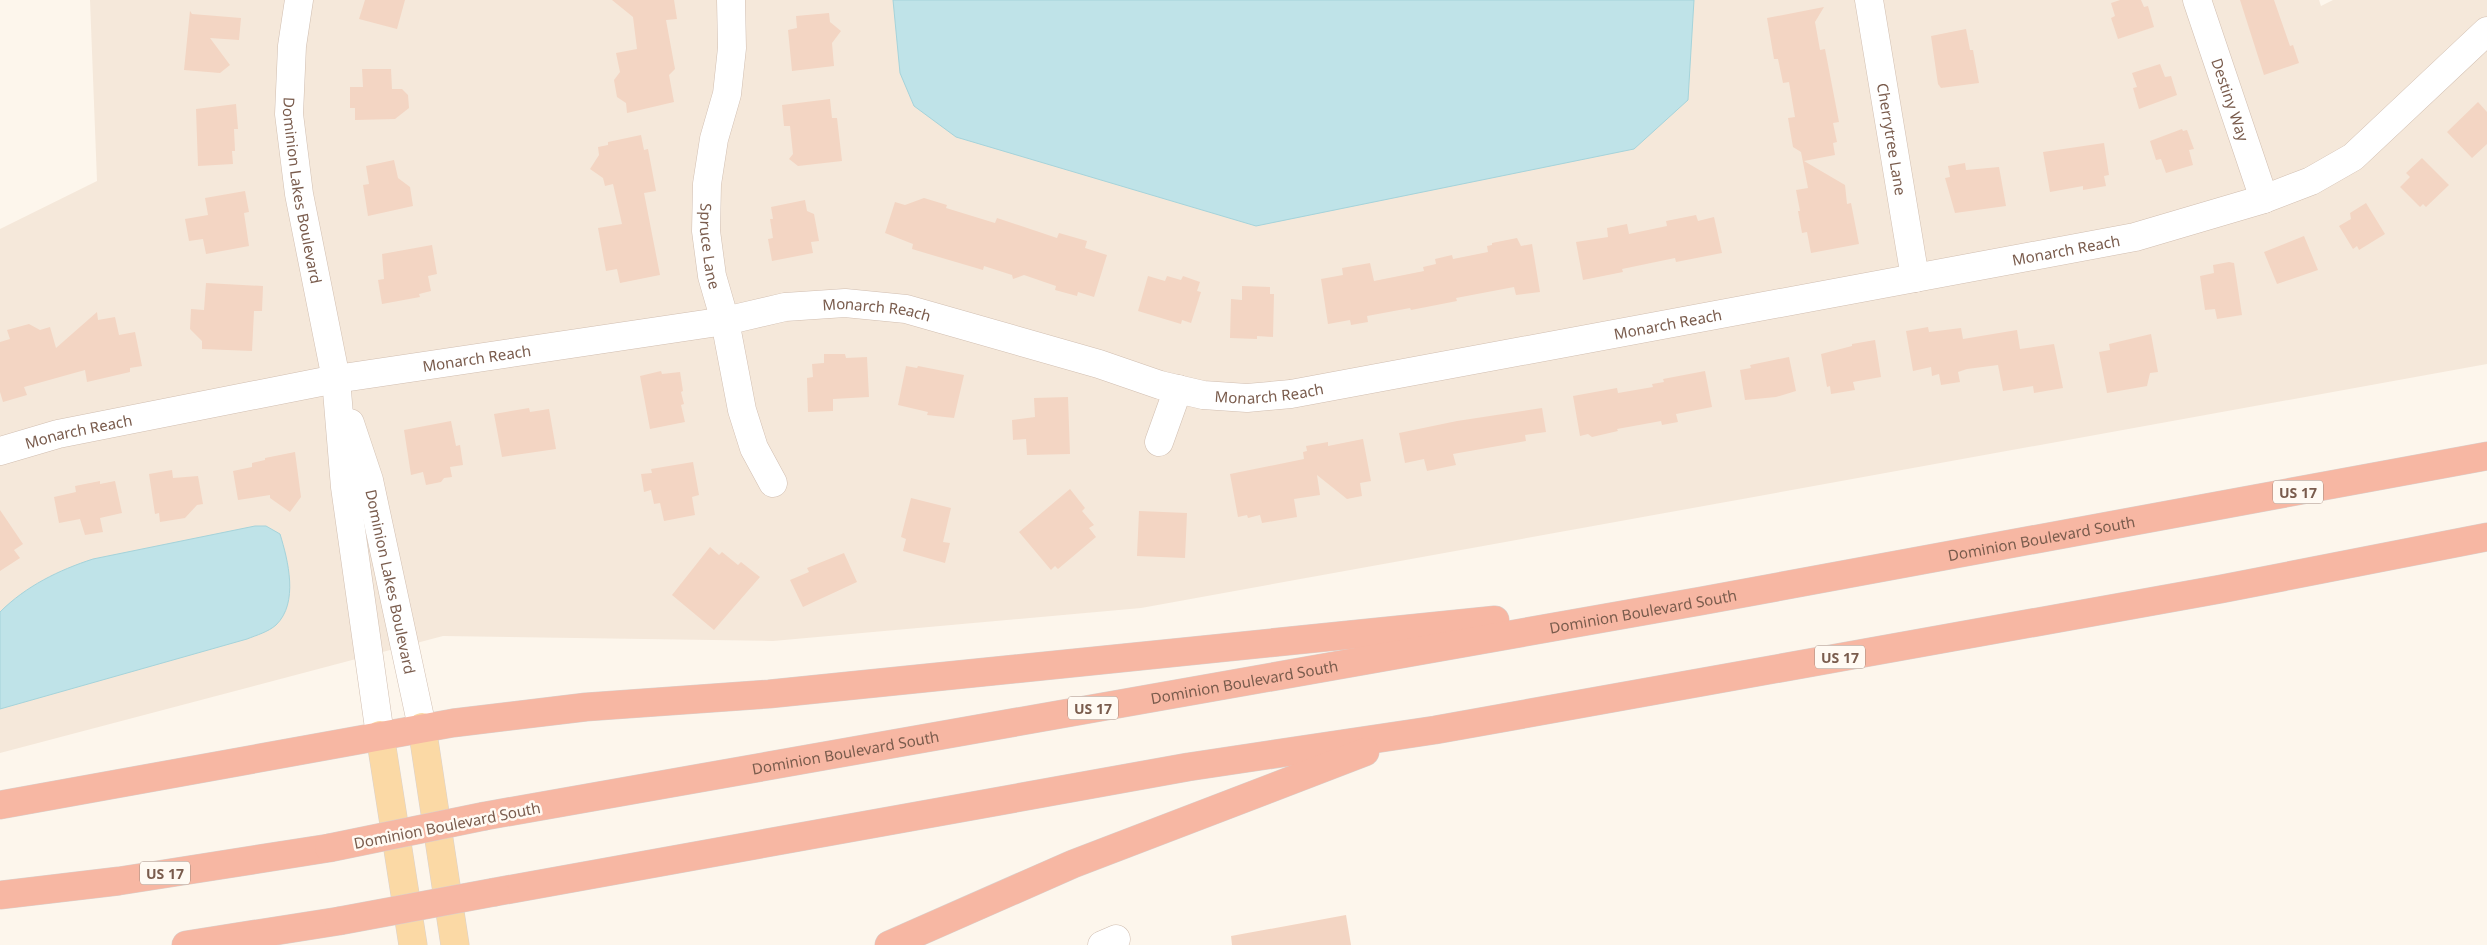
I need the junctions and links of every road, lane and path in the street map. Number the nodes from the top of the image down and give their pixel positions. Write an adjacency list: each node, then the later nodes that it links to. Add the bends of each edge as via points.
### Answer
1 (299, 0): 9 (street, Dominion Lakes Boulevard, via 292,46 289,114 299,194)
2 (731, 0): 8 (street, Spruce Lane, via 732,48 727,94 714,139 707,184 706,231 711,267)
3 (1868, 0): 7 (street, Cherrytree Lane)
4 (2197, 0): 6 (street, Destiny Way)
5 (2487, 31): 6 (street, Monarch Reach, via 2353,157 2311,181)
6 (2264, 199): 7 (street, Monarch Reach, via 2136,236)
7 (1916, 278): 10 (street, Monarch Reach, via 1291,394 1247,398 1203,395)
8 (725, 320): 9 (street, Monarch Reach); 10 (street, Monarch Reach, via 784,307 845,303 906,309); 14 (street, Spruce Lane, via 742,410 754,448)
9 (336, 379): 12 (street, Monarch Reach, via 58,434); 17 (street, Dominion Lakes Boulevard, via 369,480); 19 (street, Dominion Lakes Boulevard, via 344,487)
10 (1178, 389): 11 (street)
11 (1160, 442)
12 (0, 450)
13 (2487, 456): 16 (highway, Dominion Boulevard South / US 17)
14 (773, 483)
15 (2487, 537): 18 (highway, US 17, via 2221,589)
16 (1701, 600): 17 (highway, via 769,694 586,707); 21 (highway, Dominion Boulevard South / US 17, bridge, via 485,816 329,848)
17 (422, 727): 19 (highway); 24 (main road)
18 (1426, 731): 22 (highway, US 17, bridge, via 1188,767 339,921); 25 (highway, via 1073,864)
19 (380, 735): 20 (highway); 23 (main road)
20 (0, 805)
21 (0, 895)
22 (186, 945)
23 (412, 945)
24 (454, 945)
25 (889, 945)

